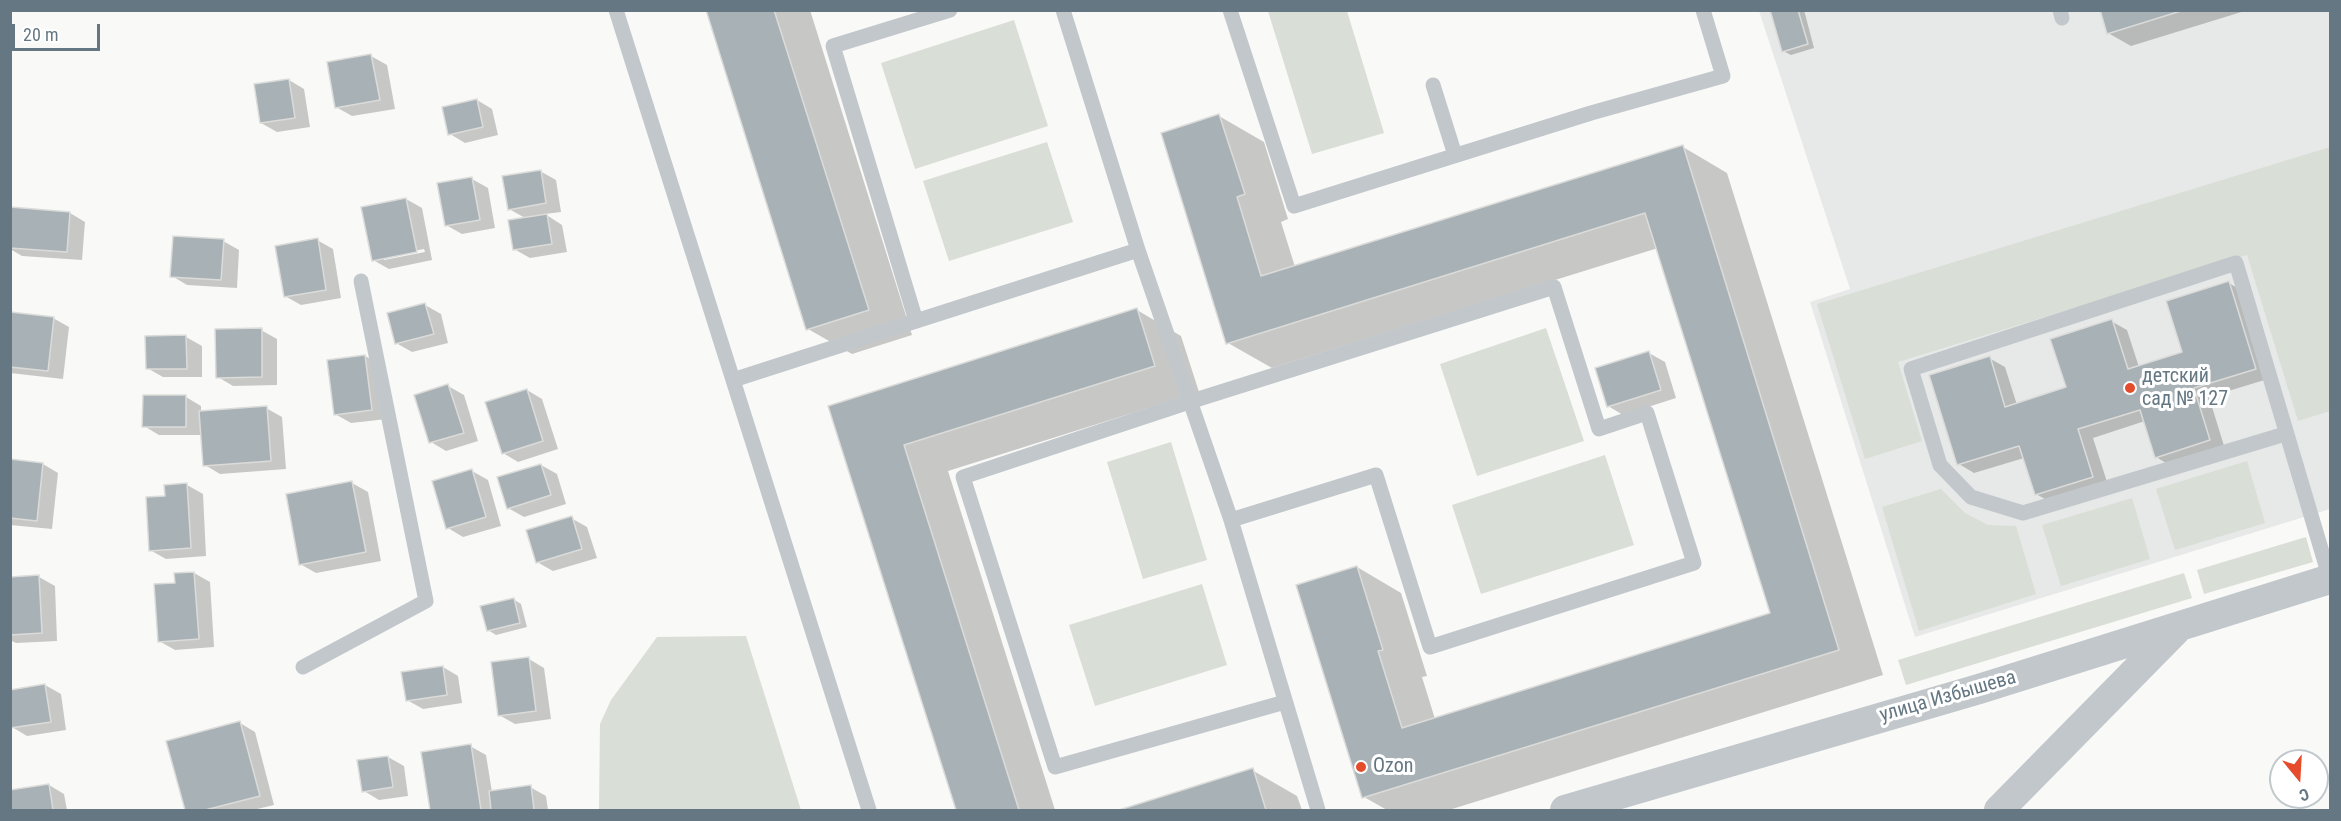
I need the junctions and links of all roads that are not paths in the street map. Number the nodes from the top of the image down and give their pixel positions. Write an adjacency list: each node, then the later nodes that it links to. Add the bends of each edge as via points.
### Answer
1 (616, 10): 11 (lane)
2 (950, 10): 10 (lane, via 833,46)
3 (1063, 10): 8 (lane)
4 (1230, 10): 7 (lane, via 1294,206)
5 (1703, 10): 7 (lane, via 1723,76)
6 (1433, 85): 7 (lane)
7 (1455, 155)
8 (1138, 250): 10 (lane); 12 (lane)
9 (361, 281): 17 (lane, via 426,601)
10 (916, 321): 11 (lane)
11 (734, 380): 19 (lane)
12 (1189, 402): 14 (lane); 14 (lane, via 1554,287 1599,429 1647,413 1694,563 1430,647 1376,475); 18 (lane, via 963,477 1055,767)
13 (2285, 434): 13 (lane, via 2024,513 1971,497 1940,465 1911,369 2236,263); 15 (lane)
14 (1231, 520): 18 (lane)
15 (2330, 579): 16 (street, улица Избышева)
16 (2178, 628): 21 (street, улица Избышева); 22 (street)
17 (303, 667)
18 (1285, 702): 20 (lane)
19 (869, 810)
20 (1318, 810)
21 (1565, 810)
22 (1999, 810)

